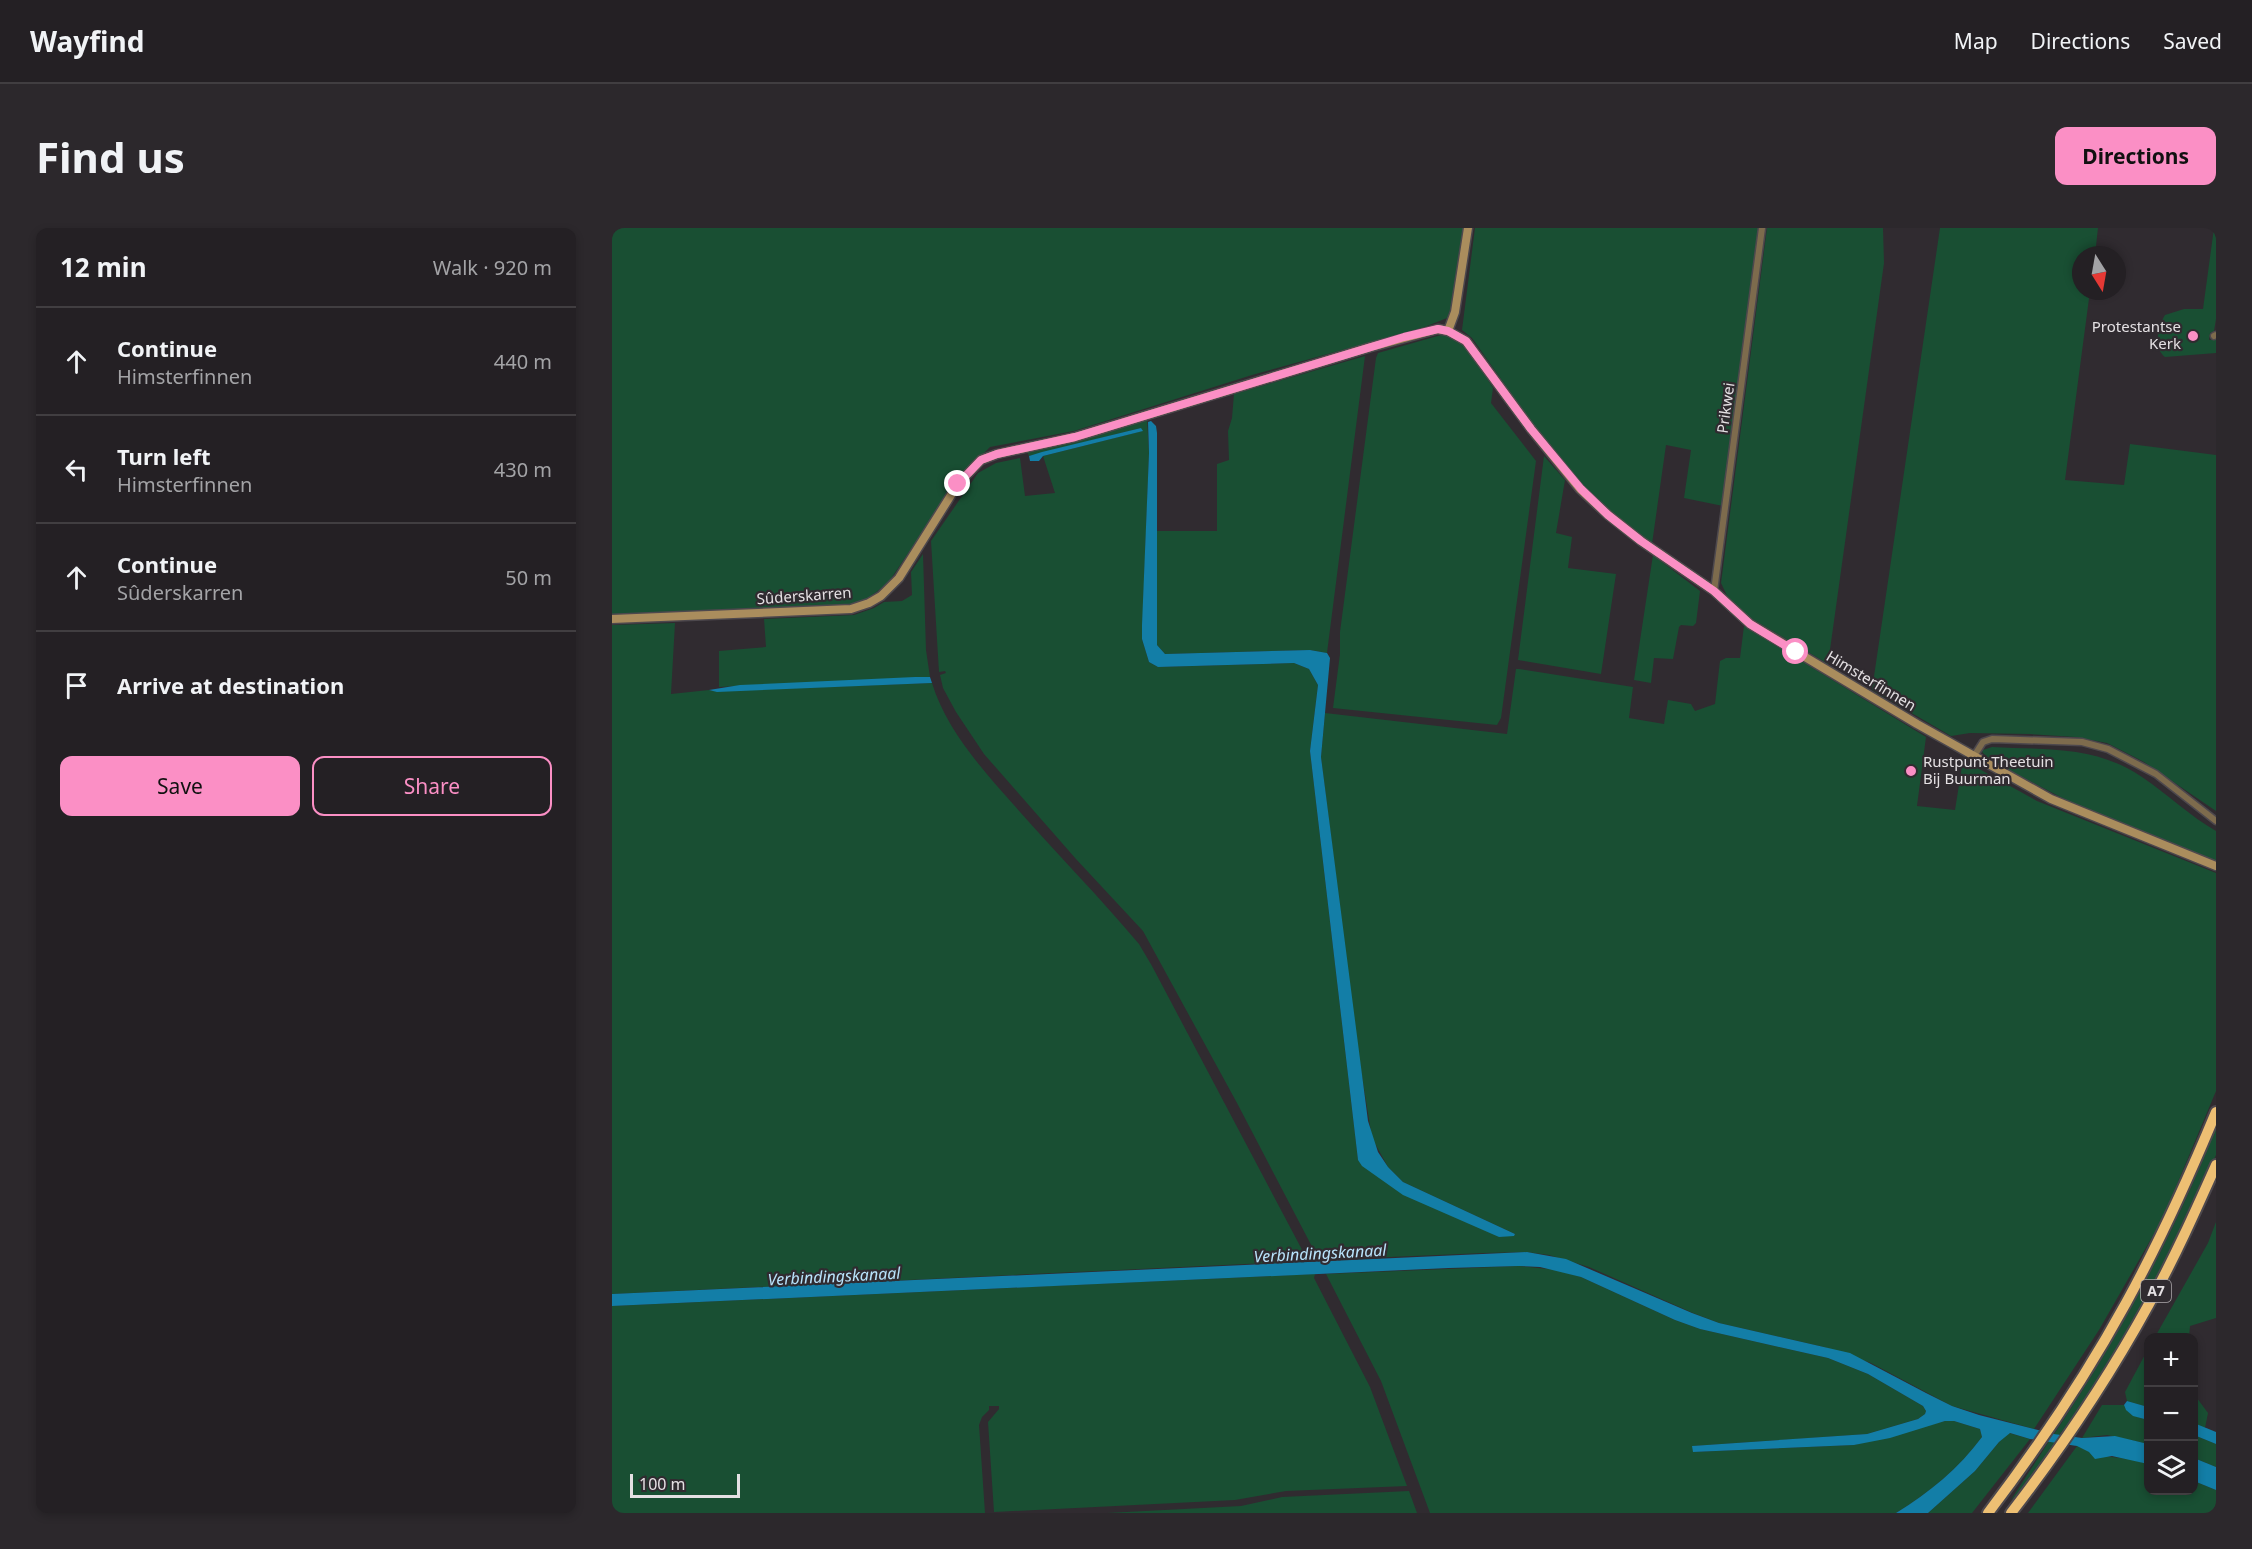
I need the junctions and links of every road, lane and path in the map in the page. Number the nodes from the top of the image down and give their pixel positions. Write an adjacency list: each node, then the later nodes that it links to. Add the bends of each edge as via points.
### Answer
1 (1468, 228): 3 (street, via 1455,312)
2 (1762, 228): 4 (street, Prikwei)
3 (1448, 331): 4 (street, Himsterfinnen, via 1466,341 1581,489 1641,541); 5 (street, Sûderskarren, via 1438,329 1404,337 1075,437 981,460 958,484 898,578 869,603 851,609)
4 (1714, 591): 6 (street, Himsterfinnen, via 1759,629)
5 (612, 619)
6 (1974, 756): 7 (street, via 1983,742 1992,739 2082,742 2108,749 2156,774); 8 (street, Himsterfinnen, via 2051,799)
7 (2216, 821)
8 (2216, 867)
9 (2216, 1112): 11 (highway, A7, via 2143,1272 2096,1354)
10 (2216, 1165): 14 (highway, A7, via 2149,1305 2084,1412)
11 (2021, 1470): 12 (highway, A7); 13 (highway, A7)
12 (1980, 1513)
13 (1988, 1513)
14 (2011, 1513)

